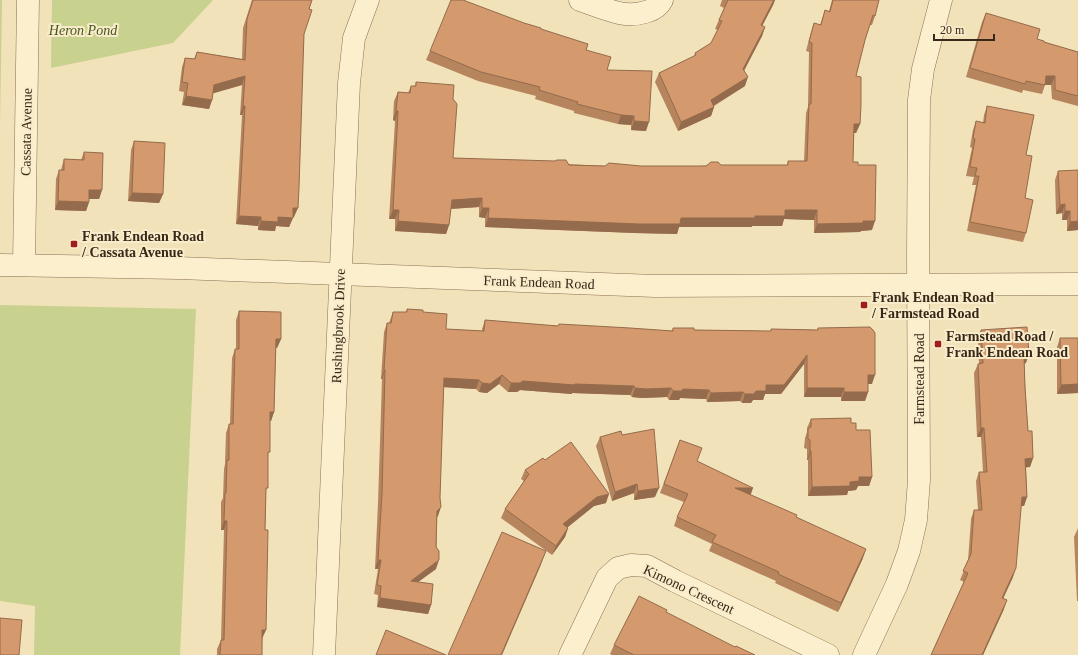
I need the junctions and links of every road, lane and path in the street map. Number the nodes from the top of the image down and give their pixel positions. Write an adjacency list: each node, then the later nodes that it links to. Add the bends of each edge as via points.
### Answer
1 (28, 0): 7 (street, Cassata Avenue)
2 (368, 0): 8 (street, Rushingbrook Drive, via 354,38 349,83)
3 (580, 0): 4 (street, via 625,14 645,12)
4 (662, 0)
5 (941, 0): 10 (street, Farmstead Road, via 923,69 919,100)
6 (0, 265): 7 (street, Frank Endean Road)
7 (24, 265): 8 (street, Frank Endean Road)
8 (340, 274): 10 (street, Frank Endean Road, via 655,286); 11 (street, Rushingbrook Drive)
9 (1078, 284): 10 (street, Frank Endean Road)
10 (918, 285): 14 (street, Farmstead Road, via 919,480 916,520 897,584)
11 (324, 655)
12 (570, 655): 13 (street, Kimono Crescent, via 607,578 618,568 631,564 647,566)
13 (828, 655)
14 (864, 655)

